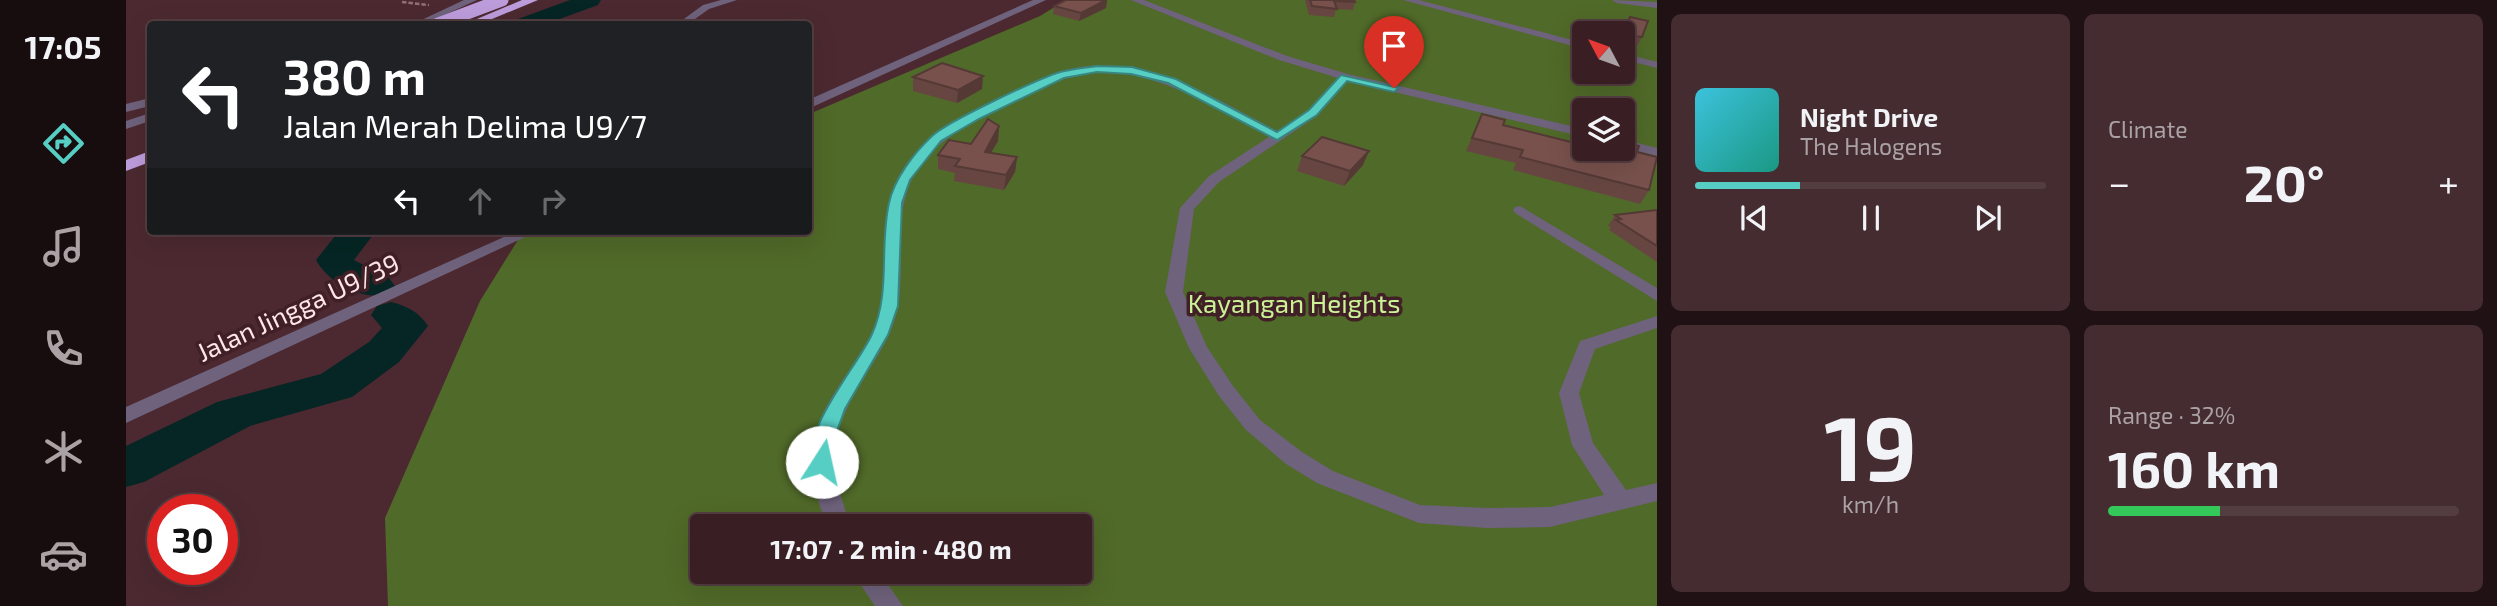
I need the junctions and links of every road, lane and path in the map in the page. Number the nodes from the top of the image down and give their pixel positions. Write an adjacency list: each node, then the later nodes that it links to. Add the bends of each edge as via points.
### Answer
1 (472, 0): 11 (street)
2 (495, 0): 13 (street)
3 (502, 0): 12 (highway, bridge)
4 (532, 0): 14 (highway)
5 (732, 0): 15 (street, via 706,7)
6 (1041, 0): 23 (street)
7 (1136, 0): 21 (street, via 1283,58)
8 (1408, 0): 16 (street)
9 (1617, 0): 10 (street)
10 (1657, 5)
11 (425, 21)
12 (446, 21)
13 (451, 21)
14 (479, 21)
15 (686, 21)
16 (1572, 43)
17 (1635, 52): 18 (street)
18 (1657, 55)
19 (1635, 59): 20 (street)
20 (1657, 65)
21 (1345, 77): 26 (street, via 1491,117); 30 (street, via 1313,113)
22 (147, 103): 24 (street)
23 (812, 103)
24 (126, 107)
25 (147, 118): 27 (street)
26 (1545, 123): 29 (street); 32 (street)
27 (126, 125)
28 (147, 130): 31 (street)
29 (1572, 130)
30 (1277, 136): 45 (street, via 1214,179 1187,208 1174,292 1198,348 1253,425 1325,477 1419,514 1550,517); 46 (street, via 1172,81 1132,71 1097,69 1062,75 936,138 909,172 895,203 890,306 880,335 836,409 822,445 823,480)
31 (126, 137)
32 (1538, 139)
33 (147, 143): 35 (highway)
34 (1635, 146): 36 (street)
35 (126, 152)
36 (1657, 152)
37 (147, 157): 38 (highway)
38 (126, 166)
39 (1520, 209): 41 (street)
40 (521, 235): 43 (street, Jalan Jingga U9/39)
41 (1657, 296)
42 (1657, 322): 45 (street, via 1587,345 1569,393 1583,445)
43 (126, 415)
44 (1657, 492): 45 (street)
45 (1620, 500)
46 (835, 514)
47 (873, 584): 48 (street)
48 (890, 606)

